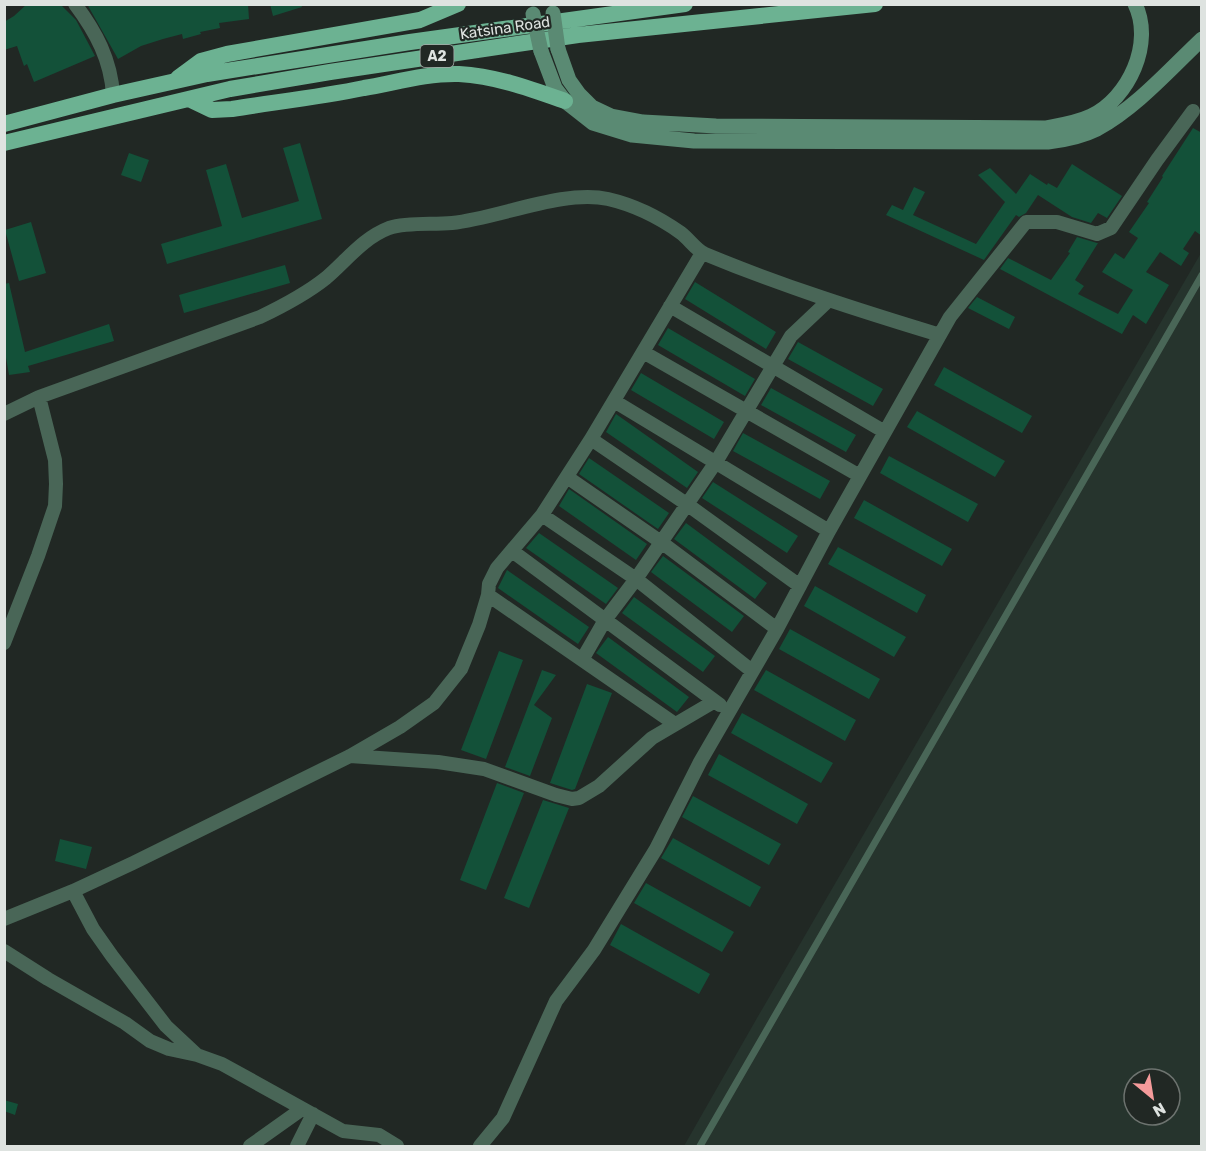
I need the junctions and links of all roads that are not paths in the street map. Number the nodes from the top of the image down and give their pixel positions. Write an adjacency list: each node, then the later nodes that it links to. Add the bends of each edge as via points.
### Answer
1 (75, 4): 12 (street, via 105,54)
2 (458, 4): 11 (highway, via 420,20 226,54 201,61)
3 (611, 4): 9 (highway)
4 (685, 4): 9 (highway, Katsina Road / A2)
5 (874, 4): 13 (highway, Katsina Road / A2, via 578,35 319,74)
6 (1135, 4): 8 (main road, bridge, via 1142,31 1130,80 1093,116 1045,128 716,126 611,116 592,107 569,80 558,49)
7 (531, 9): 14 (main road, bridge, via 541,51 555,88)
8 (551, 9)
9 (588, 17): 11 (highway, Katsina Road / A2)
10 (1202, 39): 14 (main road, via 1144,94 1096,129 1072,139 1048,142 694,141 632,135 592,123)
11 (172, 82): 12 (highway, Katsina Road / A2)
12 (113, 95): 16 (highway, Katsina Road / A2)
13 (189, 99): 14 (highway, via 212,110 232,109 457,74 518,85); 17 (highway, Katsina Road / A2)
14 (565, 101)
15 (1193, 111): 22 (street, via 1112,228 1097,234 1057,222 1026,222)
16 (4, 124)
17 (4, 143)
18 (702, 253): 20 (street); 21 (street); 25 (street, via 683,234 640,210 607,199 578,196 453,223 391,228 354,249 324,279 292,301 260,317)
19 (1202, 275): 60 (lane)
20 (828, 301): 22 (street); 24 (street, via 791,336)
21 (670, 306): 23 (street); 24 (street)
22 (940, 335): 29 (street)
23 (643, 352): 26 (street); 27 (street)
24 (773, 366): 27 (street); 29 (street)
25 (39, 397): 28 (street); 44 (street, via 55,460 55,506)
26 (614, 401): 30 (street); 31 (street)
27 (747, 411): 31 (street); 32 (street)
28 (4, 414)
29 (885, 432): 32 (street)
30 (591, 439): 33 (street); 34 (street)
31 (716, 462): 34 (street); 36 (street)
32 (860, 476): 36 (street)
33 (567, 477): 35 (street); 37 (street)
34 (688, 505): 37 (street); 40 (street)
35 (542, 515): 38 (street); 39 (street)
36 (829, 531): 40 (street)
37 (661, 542): 39 (street); 43 (street)
38 (512, 550): 41 (street, via 497,567); 42 (street)
39 (636, 579): 42 (street); 46 (street)
40 (800, 586): 43 (street)
41 (488, 596): 45 (street); 50 (street, via 461,669 434,703)
42 (605, 620): 45 (street); 47 (street)
43 (777, 629): 46 (street)
44 (4, 643)
45 (582, 660): 49 (street)
46 (752, 671): 48 (street)
47 (715, 701): 48 (street); 49 (street)
48 (729, 711): 59 (street, via 656,849 594,950 556,1001 503,1118)
49 (675, 724): 50 (street, via 652,738 599,786 573,799 484,769)
50 (350, 756): 51 (street)
51 (74, 891): 52 (street); 54 (street, via 112,956 166,1026)
52 (4, 919)
53 (4, 951): 54 (street, via 150,1041)
54 (197, 1055): 55 (street, via 222,1064)
55 (308, 1112): 56 (street); 57 (street); 58 (street, via 344,1131 379,1135)
56 (250, 1146)
57 (297, 1146)
58 (397, 1146)
59 (480, 1146)
60 (700, 1146)

